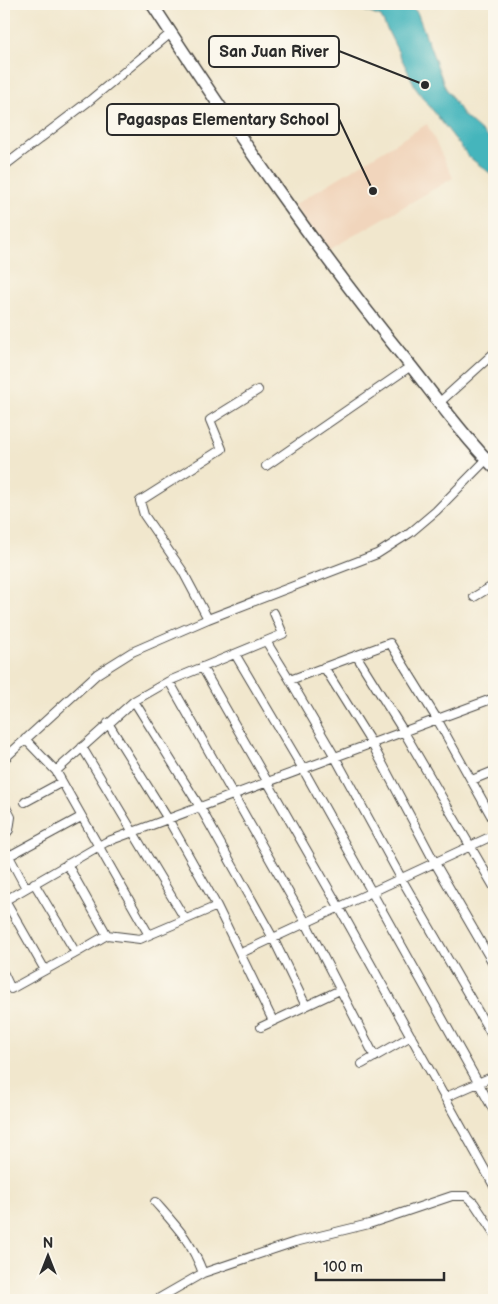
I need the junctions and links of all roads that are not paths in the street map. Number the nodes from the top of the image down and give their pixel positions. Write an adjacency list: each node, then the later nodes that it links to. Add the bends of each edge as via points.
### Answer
1 (152, 4): 2 (main road)
2 (171, 33): 3 (street); 5 (main road, via 305,229)
3 (4, 166)
4 (494, 353): 7 (street)
5 (411, 366): 7 (main road); 9 (street)
6 (258, 390): 13 (street, via 210,420 222,449 140,501 144,515 182,570)
7 (440, 402): 8 (main road)
8 (490, 463): 13 (street, via 410,533 377,554)
9 (266, 466)
10 (494, 584): 11 (street)
11 (474, 597)
12 (274, 613): 14 (street, via 283,634)
13 (208, 619): 26 (street, via 132,652 97,674)
14 (266, 641): 15 (street); 19 (street)
15 (234, 654): 17 (street); 31 (street)
16 (356, 655): 18 (street); 23 (street, via 390,643); 25 (street)
17 (202, 667): 20 (street); 36 (street)
18 (324, 667): 19 (street); 27 (street)
19 (290, 680): 29 (street)
20 (169, 681): 22 (street); 37 (street)
21 (494, 698): 23 (street)
22 (134, 701): 24 (street); 40 (street)
23 (437, 719): 25 (street); 34 (street)
24 (108, 723): 28 (street); 42 (street)
25 (404, 732): 27 (street); 48 (street)
26 (25, 739): 30 (street); 32 (street)
27 (372, 744): 29 (street); 51 (street)
28 (82, 747): 32 (street); 44 (street)
29 (335, 757): 31 (street); 53 (street)
30 (4, 759)
31 (303, 769): 36 (street); 56 (street)
32 (56, 771): 35 (street)
33 (494, 771): 34 (street)
34 (472, 780): 43 (street)
35 (62, 782): 38 (street); 41 (street)
36 (267, 782): 37 (street); 59 (street)
37 (234, 794): 40 (street); 61 (street)
38 (25, 802)
39 (4, 804): 46 (street, via 9,810 11,823)
40 (200, 807): 42 (street); 64 (street)
41 (82, 817): 47 (street); 50 (street)
42 (168, 819): 44 (street); 58 (street)
43 (494, 821)
44 (134, 832): 47 (street); 60 (street)
45 (494, 835): 48 (street)
46 (4, 836)
47 (98, 846): 52 (street); 63 (street)
48 (470, 846): 51 (street); 55 (street)
49 (4, 847): 50 (street)
50 (9, 856): 54 (street)
51 (435, 863): 53 (street); 67 (street)
52 (67, 864): 54 (street); 62 (street)
53 (401, 878): 56 (street); 75 (street)
54 (30, 886): 57 (street); 65 (street)
55 (494, 887)
56 (371, 892): 59 (street); 79 (street)
57 (4, 900): 68 (street)
58 (217, 906): 60 (street); 66 (street)
59 (339, 907): 61 (street); 74 (street)
60 (185, 919): 63 (street)
61 (306, 923): 64 (street); 70 (street)
62 (107, 935): 63 (street, via 140,939); 65 (street)
63 (149, 935)
64 (273, 938): 66 (street); 71 (street)
65 (76, 953): 68 (street)
66 (241, 953): 72 (street)
67 (494, 965)
68 (45, 970): 69 (street, via 11,989)
69 (4, 974)
70 (340, 990): 71 (street); 76 (street)
71 (306, 1006): 72 (street)
72 (274, 1021): 73 (street)
73 (260, 1027)
74 (411, 1036): 76 (street); 80 (street)
75 (494, 1039)
76 (375, 1056): 77 (street)
77 (362, 1064)
78 (494, 1076): 79 (street)
79 (478, 1083): 80 (street); 81 (street)
80 (446, 1097): 82 (street)
81 (494, 1111)
82 (494, 1186)
83 (155, 1202): 85 (street, via 185,1236)
84 (494, 1233): 85 (street, via 474,1203 466,1196 452,1196)
85 (203, 1273): 86 (street)
86 (156, 1300)

